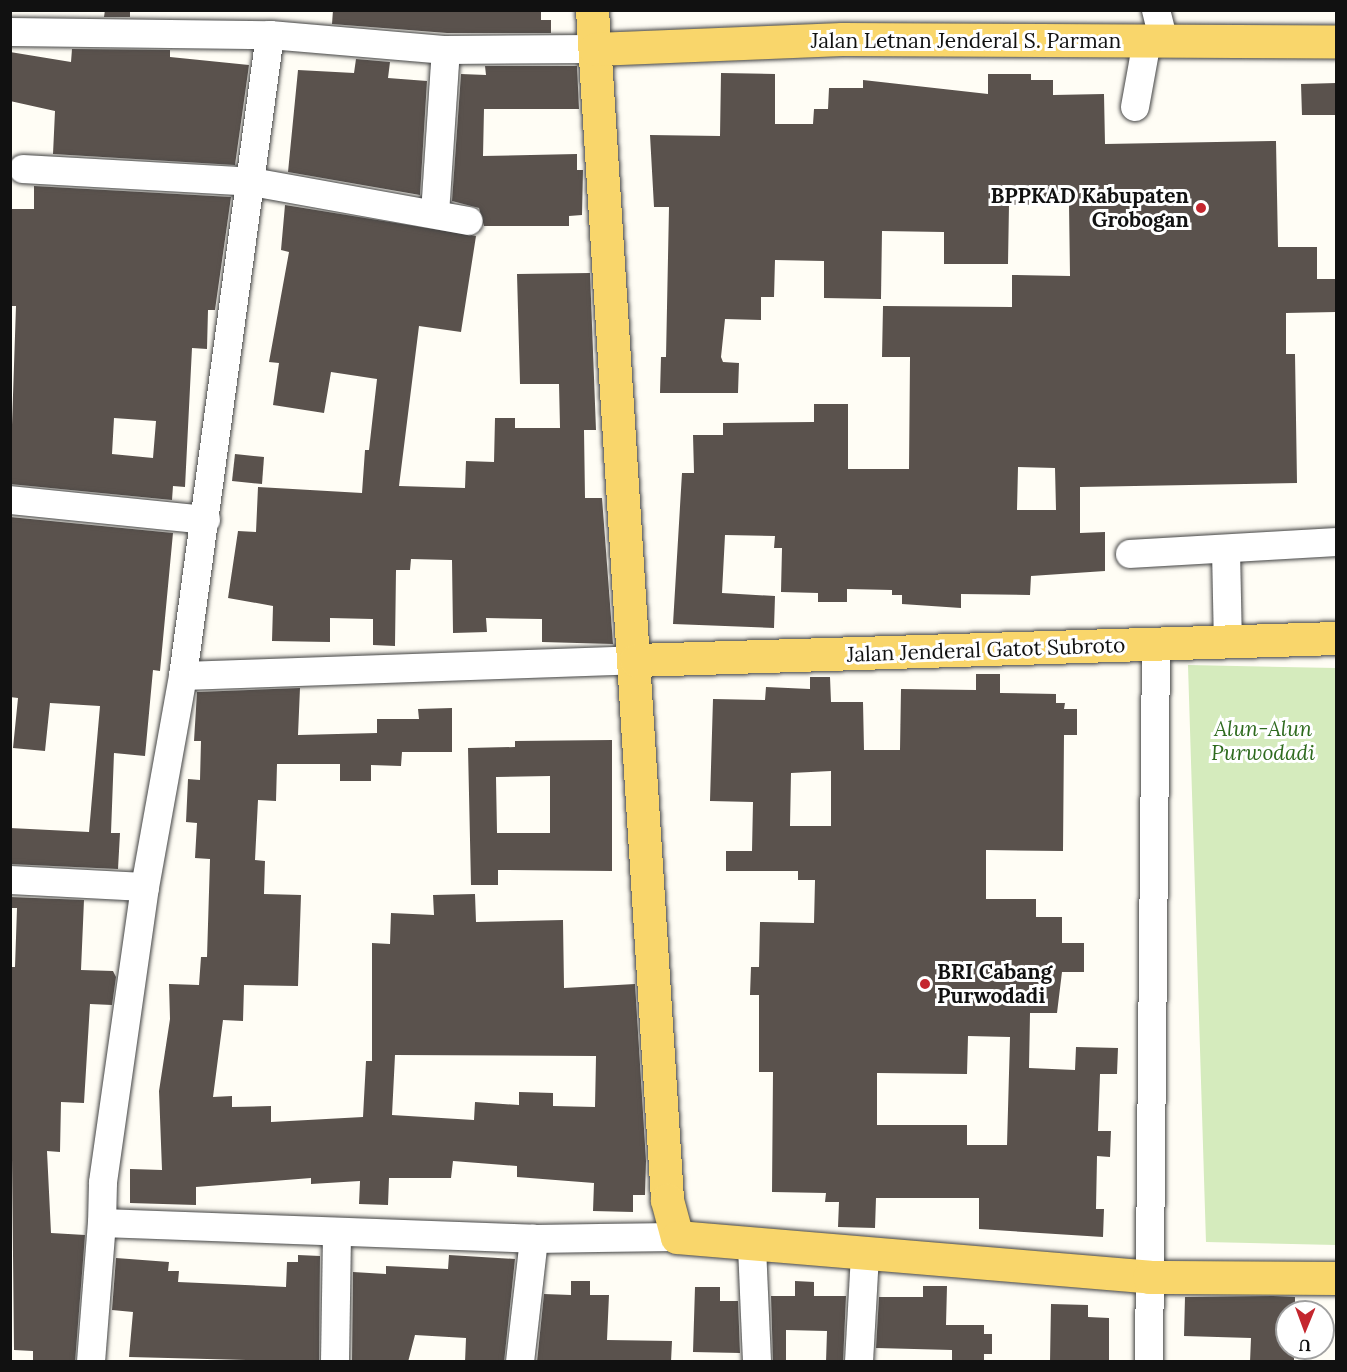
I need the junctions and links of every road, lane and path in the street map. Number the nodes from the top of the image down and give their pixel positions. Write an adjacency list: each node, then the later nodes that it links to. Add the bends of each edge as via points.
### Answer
1 (592, 10): 6 (main road)
2 (1156, 31): 5 (main road, Jalan Letnan Jenderal S. Parman); 6 (main road, Jalan Letnan Jenderal S. Parman); 8 (street)
3 (10, 32): 4 (street)
4 (270, 34): 7 (street); 10 (street)
5 (1336, 42)
6 (595, 49): 7 (street); 21 (main road)
7 (446, 50): 11 (street)
8 (1135, 107)
9 (23, 169): 10 (street)
10 (252, 182): 11 (street); 14 (street)
11 (435, 214): 12 (street)
12 (469, 221)
13 (10, 500): 14 (street)
14 (206, 520): 22 (street)
15 (1336, 542): 16 (street)
16 (1226, 550): 17 (street); 19 (street)
17 (1130, 554)
18 (1336, 638): 19 (main road, Jalan Jenderal Gatot Subroto)
19 (1228, 642): 20 (main road, Jalan Jenderal Gatot Subroto)
20 (1156, 645): 21 (main road, Jalan Jenderal Gatot Subroto); 31 (street)
21 (636, 660): 22 (street); 27 (main road, via 667,1200)
22 (183, 676): 24 (street)
23 (10, 880): 24 (street)
24 (145, 887): 25 (street, via 102,1183)
25 (102, 1223): 26 (street); 33 (street)
26 (337, 1232): 28 (street); 34 (street)
27 (677, 1237): 28 (street); 29 (main road)
28 (534, 1239): 35 (street)
29 (752, 1247): 30 (main road); 36 (street)
30 (865, 1256): 31 (main road); 37 (street)
31 (1149, 1277): 32 (main road); 38 (street)
32 (1336, 1278)
33 (92, 1362)
34 (335, 1362)
35 (520, 1362)
36 (758, 1362)
37 (859, 1362)
38 (1149, 1362)

